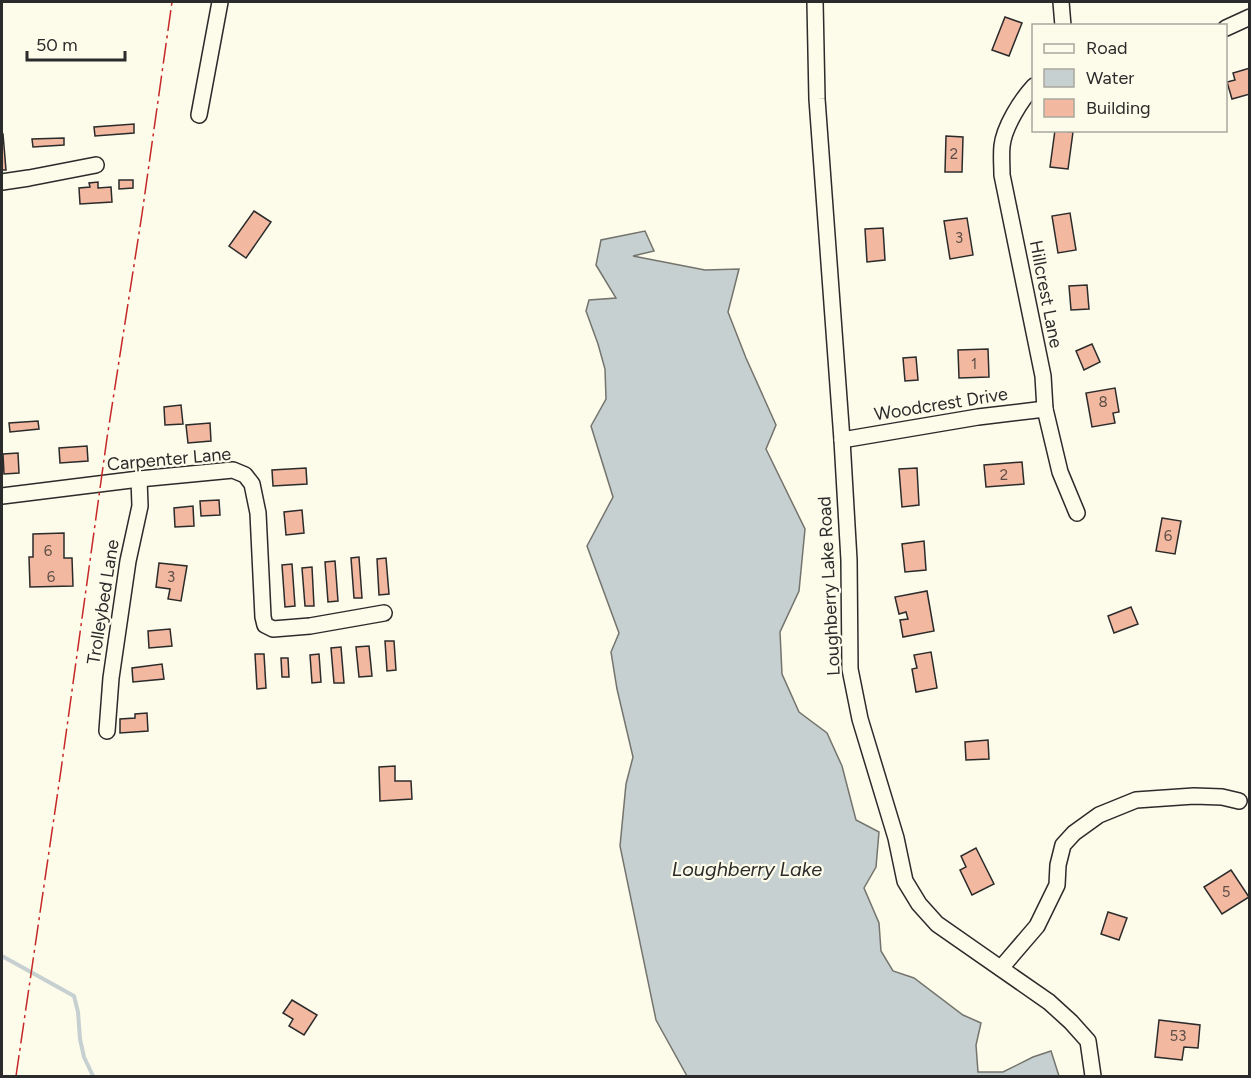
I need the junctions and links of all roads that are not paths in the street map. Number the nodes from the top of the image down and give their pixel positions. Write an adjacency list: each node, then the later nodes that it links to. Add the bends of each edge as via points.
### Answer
1 (220, 2): 8 (street)
2 (815, 2): 12 (street, Loughberry Lake Road, via 817,99)
3 (1061, 2): 5 (street)
4 (1250, 17): 6 (street)
5 (1063, 24)
6 (1227, 28)
7 (1032, 88): 11 (street, Hillcrest Lane, via 1013,114 1002,143 1002,175)
8 (199, 115)
9 (96, 165): 10 (street)
10 (2, 182)
11 (1046, 408): 12 (street, Woodcrest Drive); 15 (street, Hillcrest Lane, via 1060,472)
12 (842, 440): 19 (street, Loughberry Lake Road, via 850,669 905,881 937,924)
13 (138, 479): 14 (street, Carpenter Lane); 16 (street, Carpenter Lane, via 233,470 245,475 252,484 258,513 265,625 310,626); 17 (street, Trolleybed Lane, via 140,506 128,561)
14 (2, 496)
15 (1077, 513)
16 (384, 613)
17 (106, 731)
18 (1239, 801): 19 (street, via 1194,796 1145,799 1099,815 1063,845 1057,885 1037,926)
19 (1001, 968): 20 (street, Loughberry Lake Road, via 1049,1002 1088,1041)
20 (1093, 1077)

